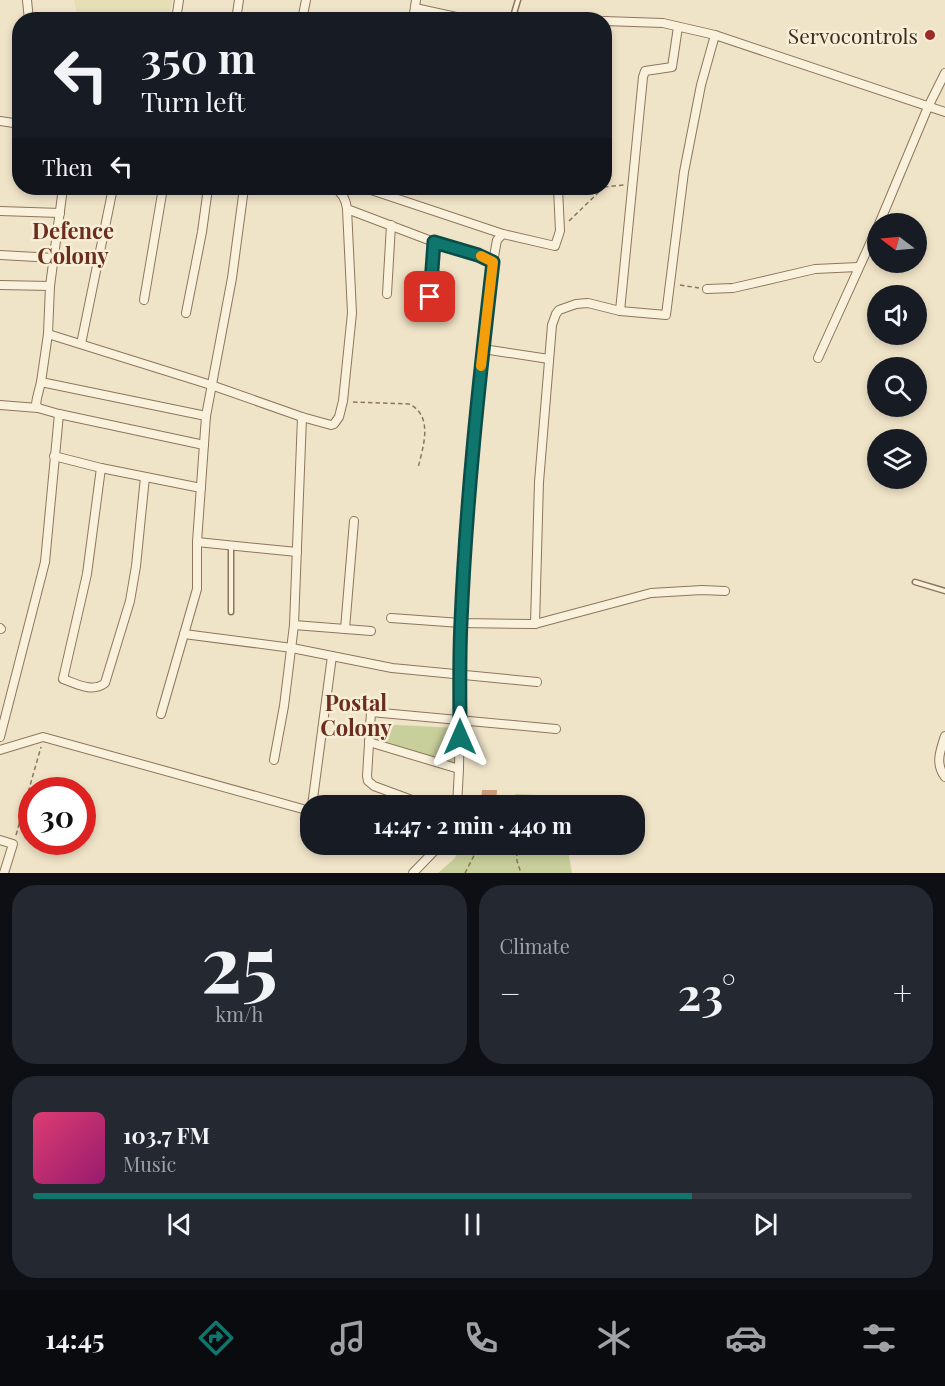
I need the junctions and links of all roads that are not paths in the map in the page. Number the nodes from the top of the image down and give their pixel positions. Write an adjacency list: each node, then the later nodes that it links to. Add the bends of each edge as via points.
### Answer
1 (416, 4): 2 (street)
2 (443, 12)
3 (612, 21): 4 (street)
4 (678, 27): 5 (street); 35 (street, via 672,67 645,71 642,77)
5 (715, 35): 7 (street); 35 (street, via 686,161 666,315)
6 (945, 73): 7 (street)
7 (928, 107): 8 (street); 20 (street)
8 (945, 112)
9 (62, 195): 19 (street)
10 (112, 195): 38 (street)
11 (163, 195): 34 (street)
12 (207, 195): 36 (street)
13 (243, 195): 43 (street)
14 (343, 195): 17 (street)
15 (386, 195): 22 (street)
16 (558, 195): 22 (street, via 560,231 555,246)
17 (347, 209): 21 (street); 48 (street, via 352,314 343,401 334,424)
18 (0, 211): 19 (street)
19 (60, 213): 26 (street)
20 (883, 213)
21 (391, 225): 23 (street); 32 (street)
22 (503, 234): 27 (street, via 497,240)
23 (434, 242): 27 (street); 33 (street)
24 (867, 248): 28 (street)
25 (0, 255): 26 (street)
26 (54, 258): 30 (street)
27 (493, 262): 39 (street)
28 (858, 267): 31 (street, via 815,269 733,288); 40 (street)
29 (0, 285): 30 (street)
30 (50, 286): 37 (street)
31 (707, 289)
32 (387, 294)
33 (430, 297)
34 (144, 300)
35 (620, 311): 41 (street, via 588,303 559,309 552,325)
36 (186, 312)
37 (48, 334): 38 (street); 42 (street)
38 (81, 344): 43 (street)
39 (483, 349): 41 (street); 63 (street)
40 (818, 357)
41 (549, 359): 64 (street, via 539,482)
42 (41, 382): 45 (street); 47 (street)
43 (211, 385): 47 (street); 48 (street)
44 (0, 405): 45 (street)
45 (38, 408): 46 (street)
46 (58, 414): 49 (street); 50 (street)
47 (206, 416): 49 (street)
48 (302, 417): 57 (street)
49 (204, 445): 53 (street)
50 (54, 456): 51 (street); 77 (street, via 45,562)
51 (101, 468): 52 (street); 52 (street, via 87,574 63,679 94,688 105,682 130,601)
52 (145, 477): 53 (street)
53 (201, 488): 55 (street)
54 (354, 521): 66 (street)
55 (197, 542): 56 (street); 68 (street, via 197,589)
56 (231, 545): 57 (street); 61 (lane)
57 (297, 552): 65 (street)
58 (915, 582): 60 (lane)
59 (725, 591): 64 (street, via 651,593)
60 (945, 591)
61 (231, 612)
62 (391, 618): 63 (street)
63 (461, 623): 64 (street); 71 (street)
64 (535, 624)
65 (294, 625): 66 (street); 69 (street)
66 (345, 629): 67 (street)
67 (371, 632)
68 (184, 634): 69 (street); 73 (street)
69 (292, 648): 70 (street); 80 (street)
70 (332, 656): 71 (street, via 392,668); 83 (street)
71 (460, 674): 72 (street); 74 (street)
72 (537, 682)
73 (161, 714)
74 (460, 720): 75 (street); 78 (street, via 371,712); 81 (street)
75 (556, 729)
76 (945, 736): 82 (street, via 938,763)
77 (0, 737)
78 (369, 742): 81 (street); 84 (street, via 370,784)
79 (0, 750): 86 (street, via 43,737)
80 (274, 760)
81 (459, 769): 85 (street)
82 (945, 777)
83 (313, 795)
84 (399, 795)
85 (458, 795)
86 (300, 808)
87 (0, 840): 89 (street, via 13,844)
88 (429, 855): 90 (street)
89 (4, 873)
90 (413, 873)

